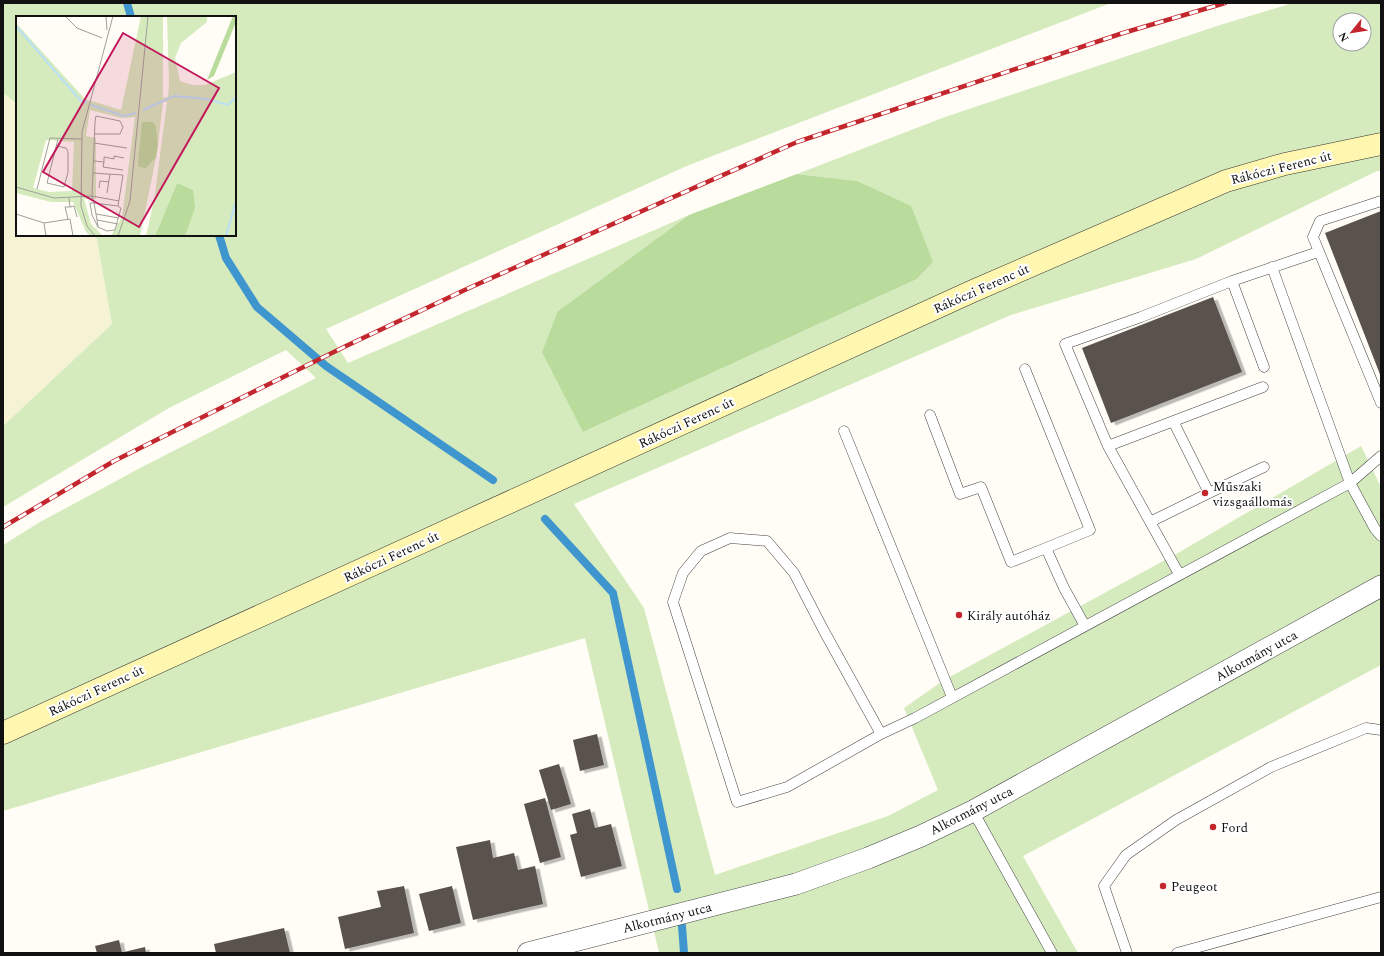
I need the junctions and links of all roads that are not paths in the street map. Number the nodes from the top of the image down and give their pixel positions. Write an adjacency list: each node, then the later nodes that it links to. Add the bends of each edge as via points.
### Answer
1 (1381, 144): 26 (main road, Rákóczi Ferenc út, via 1285,164 1226,181 974,291)
2 (1381, 201): 3 (lane, via 1320,221 1313,237)
3 (1318, 252): 4 (lane); 9 (lane)
4 (1272, 267): 5 (lane); 16 (lane)
5 (1232, 281): 6 (lane); 13 (lane, via 1065,344)
6 (1264, 367)
7 (1025, 369): 20 (lane, via 1090,530)
8 (1263, 387): 11 (lane)
9 (1381, 403)
10 (930, 415): 20 (lane, via 960,494 981,487 1011,562)
11 (1173, 421): 13 (lane); 17 (lane)
12 (844, 431): 24 (lane)
13 (1108, 446): 18 (lane)
14 (1381, 456): 16 (lane)
15 (1264, 468): 17 (lane)
16 (1350, 483): 19 (lane); 21 (lane)
17 (1209, 493): 18 (lane)
18 (1150, 522): 21 (lane)
19 (1381, 536)
20 (1046, 548): 23 (lane)
21 (1179, 574): 23 (lane)
22 (1381, 586): 28 (street, Alkotmány utca)
23 (1085, 626): 24 (lane)
24 (952, 698): 27 (lane)
25 (1381, 730): 32 (lane, via 1366,728 1271,767 1176,820 1126,855 1104,886)
26 (3, 733)
27 (881, 734): 27 (lane, via 787,787 737,802 673,602 683,573 701,551 730,538 768,541 794,573)
28 (973, 811): 30 (street, Alkotmány utca, via 921,836 796,884); 31 (lane)
29 (1381, 897): 33 (lane)
30 (528, 953)
31 (1052, 953)
32 (1127, 953)
33 (1177, 953)

